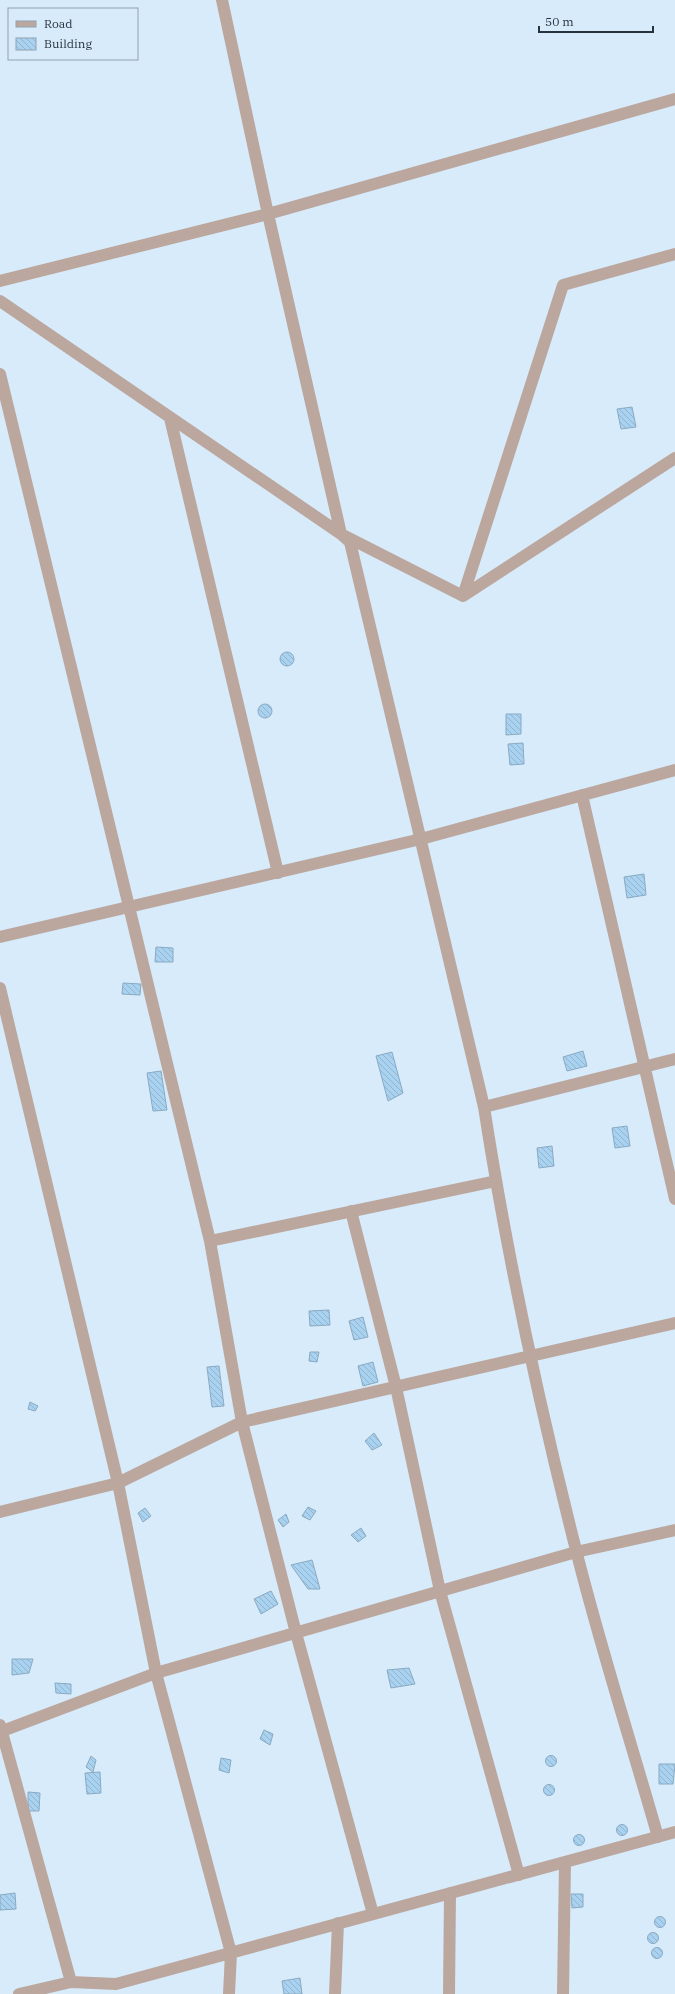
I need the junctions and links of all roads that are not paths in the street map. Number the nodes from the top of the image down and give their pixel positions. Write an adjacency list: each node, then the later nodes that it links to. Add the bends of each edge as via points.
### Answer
1 (222, 0): 3 (street)
2 (675, 99): 3 (street)
3 (268, 214): 5 (street); 10 (street)
4 (675, 254): 11 (street, via 563,285)
5 (0, 281)
6 (0, 301): 8 (street)
7 (0, 374): 16 (street)
8 (170, 418): 10 (street); 15 (street)
9 (675, 458): 11 (street)
10 (341, 534): 11 (street); 14 (street, via 350,542)
11 (463, 596)
12 (675, 770): 13 (street)
13 (582, 795): 14 (street); 20 (street)
14 (421, 839): 15 (street); 21 (street)
15 (278, 873): 16 (street)
16 (129, 908): 17 (street); 25 (street)
17 (0, 937)
18 (0, 988): 30 (street)
19 (675, 1059): 20 (street)
20 (645, 1066): 21 (street); 23 (street)
21 (484, 1107): 22 (street)
22 (496, 1181): 24 (street); 27 (street)
23 (675, 1199)
24 (351, 1211): 25 (street); 28 (street)
25 (210, 1241): 29 (street)
26 (675, 1323): 27 (street)
27 (530, 1357): 28 (street); 33 (street)
28 (396, 1387): 29 (street); 34 (street)
29 (242, 1422): 30 (street); 35 (street)
30 (118, 1483): 31 (street); 36 (street)
31 (0, 1512)
32 (675, 1530): 33 (street)
33 (576, 1552): 34 (street); 39 (street)
34 (440, 1591): 35 (street); 41 (street)
35 (296, 1633): 36 (street); 43 (street)
36 (156, 1673): 37 (street); 45 (street)
37 (1, 1729): 46 (street)
38 (675, 1832): 39 (street)
39 (658, 1837): 40 (street)
40 (565, 1862): 41 (street); 52 (street)
41 (519, 1875): 42 (street)
42 (450, 1893): 43 (street); 51 (street)
43 (373, 1914): 44 (street)
44 (338, 1923): 45 (street); 50 (street)
45 (230, 1953): 47 (street); 49 (street)
46 (71, 1982): 47 (street); 48 (street)
47 (115, 1989)
48 (19, 1994)
49 (229, 1994)
50 (335, 1994)
51 (449, 1994)
52 (563, 1994)

